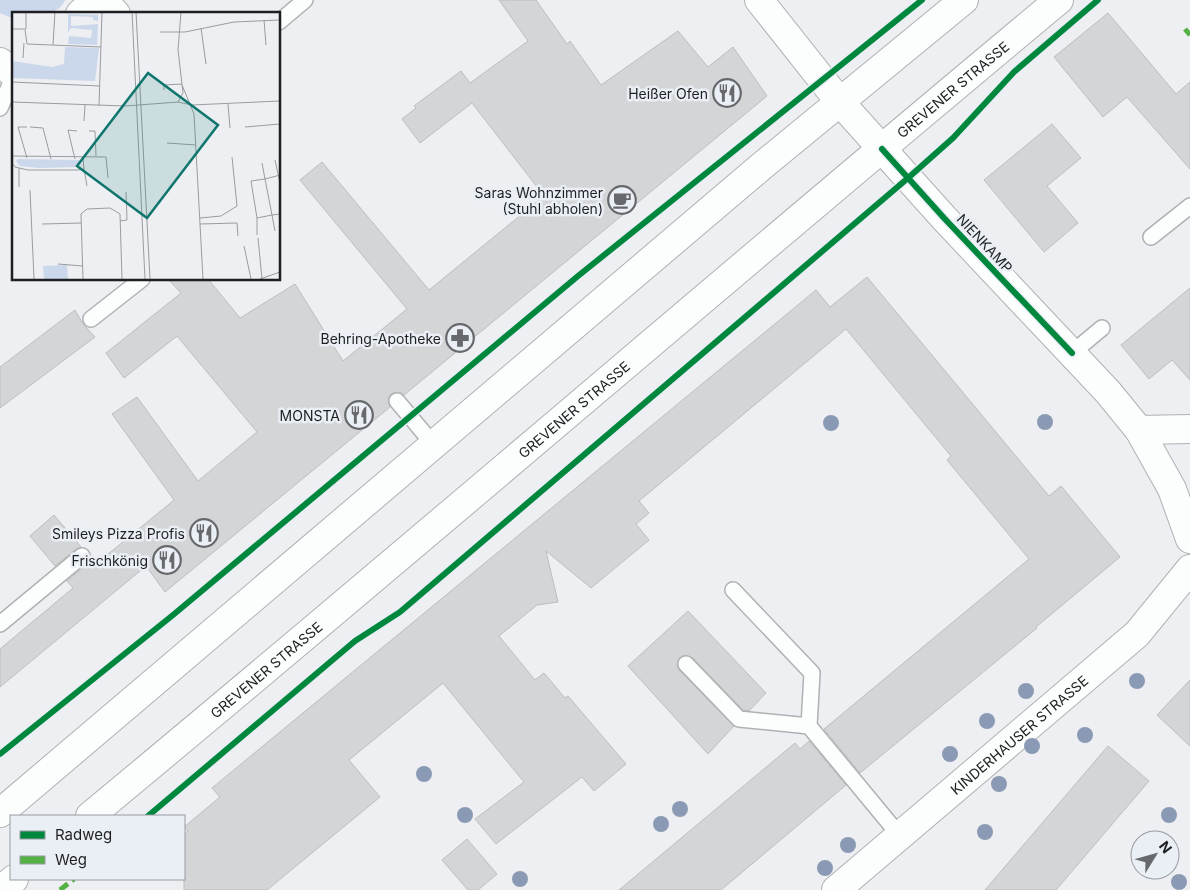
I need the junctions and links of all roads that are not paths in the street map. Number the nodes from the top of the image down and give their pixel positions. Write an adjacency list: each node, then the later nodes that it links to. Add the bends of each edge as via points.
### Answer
1 (96, 0): 7 (main road)
2 (103, 0): 8 (main road)
3 (305, 0): 9 (lane)
4 (759, 0): 13 (main road, NIENKAMP)
5 (964, 0): 13 (main road)
6 (1059, 0): 15 (main road, GREVENER STRASSE)
7 (82, 12)
8 (114, 12)
9 (280, 21)
10 (0, 62): 11 (main road)
11 (12, 73)
12 (12, 80): 14 (lane)
13 (839, 101): 15 (main road, NIENKAMP); 25 (main road)
14 (0, 108)
15 (882, 149): 21 (main road, NIENKAMP); 34 (main road, GREVENER STRASSE)
16 (1190, 206): 17 (lane)
17 (1151, 237)
18 (141, 280): 19 (lane)
19 (91, 319)
20 (1102, 328): 21 (lane)
21 (1072, 354): 24 (main road, NIENKAMP)
22 (397, 401): 25 (lane)
23 (1190, 429): 24 (main road)
24 (1139, 430): 26 (main road, NIENKAMP, via 1172,490)
25 (434, 445): 33 (main road)
26 (1190, 539)
27 (82, 556): 30 (lane)
28 (1190, 569): 35 (main road, KINDERHAUSER STRASSE, via 1137,634)
29 (733, 590): 32 (lane, via 812,673)
30 (0, 624)
31 (686, 664): 32 (lane, via 740,719)
32 (808, 726): 35 (lane)
33 (0, 814)
34 (91, 815)
35 (900, 836): 38 (main road, KINDERHAUSER STRASSE)
36 (13, 880): 37 (main road)
37 (1, 890)
38 (836, 890)

